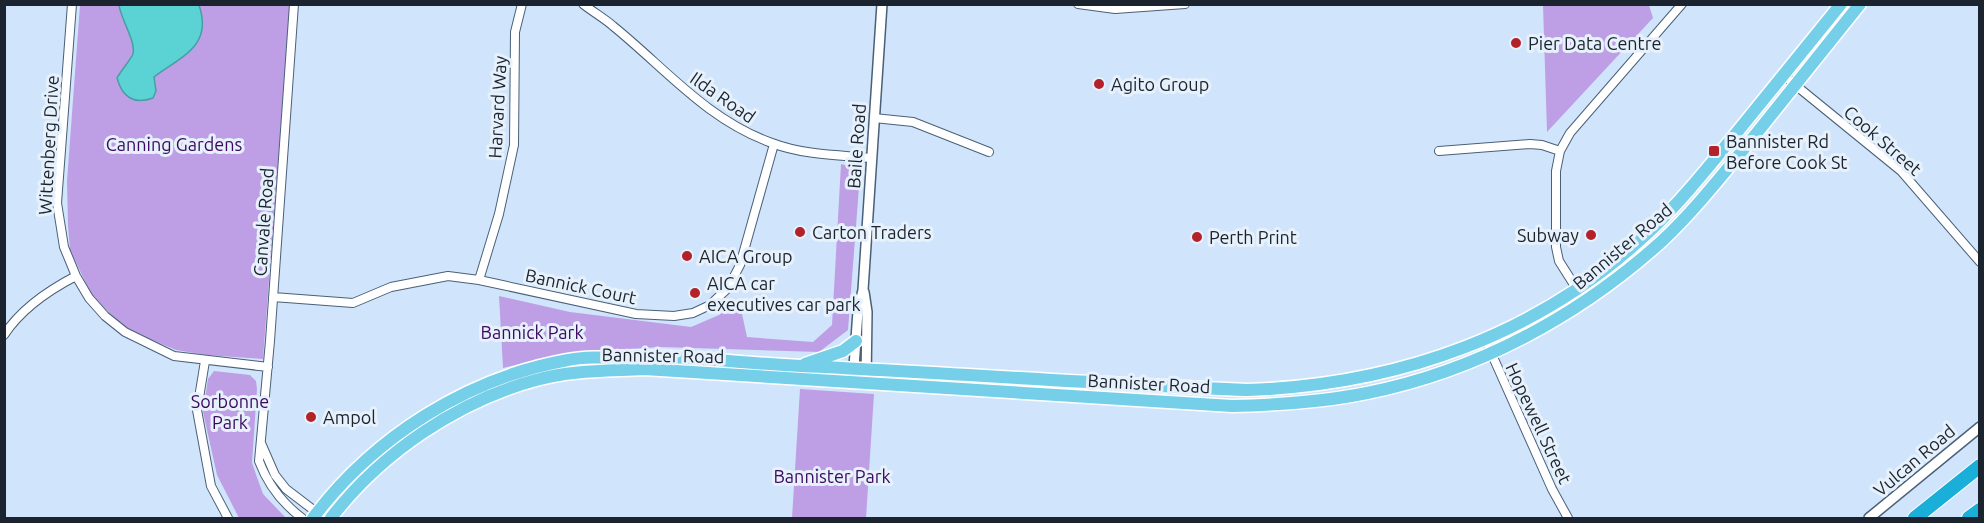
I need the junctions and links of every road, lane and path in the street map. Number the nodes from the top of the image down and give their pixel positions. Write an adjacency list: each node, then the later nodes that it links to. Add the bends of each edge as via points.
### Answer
1 (72, 4): 21 (street, Wittenberg Drive, via 57,202 64,247)
2 (294, 4): 25 (street, Canvale Road)
3 (522, 4): 22 (street, Harvard Way, via 515,32 514,145)
4 (583, 4): 15 (street, Ilda Road, via 703,105 738,128)
5 (882, 4): 14 (street, Baile Road)
6 (1078, 4): 11 (street)
7 (1185, 4): 11 (street)
8 (1682, 4): 16 (street, via 1570,133)
9 (1841, 4): 12 (main road, Bannister Road)
10 (1860, 4): 13 (main road, Bannister Road)
11 (1115, 7)
12 (1783, 75): 13 (street, Cook Street); 23 (main road, Bannister Road, via 1682,198 1631,247)
13 (1795, 86): 20 (street, Cook Street, via 1901,171); 26 (main road, Bannister Road, via 1689,213 1626,272)
14 (874, 118): 17 (street, via 913,122); 19 (street, Baile Road)
15 (774, 144): 19 (street, Ilda Road); 22 (street, Bannick Court, via 740,265 728,288 710,305 693,313 636,314)
16 (1560, 151): 18 (street, via 1530,144); 23 (street, via 1556,171 1556,247 1559,261)
17 (989, 152)
18 (1439, 152)
19 (872, 158): 24 (street, Baile Road)
20 (1980, 262)
21 (76, 276): 27 (street, via 40,298); 31 (street, Wittenberg Drive, via 100,310 125,332 174,356)
22 (479, 280): 25 (street, Bannick Court, via 435,277 392,287 353,303)
23 (1576, 288): 26 (street); 28 (main road, Bannister Road)
24 (863, 290): 29 (street, Baile Road); 34 (street, Baile Road, via 867,312)
25 (273, 297): 33 (street, Canvale Road)
26 (1585, 302): 30 (main road, Bannister Road)
27 (4, 335)
28 (1485, 339): 30 (street, Hopewell Street); 34 (main road, Bannister Road, via 1393,371 1281,389)
29 (856, 341): 32 (main road, via 843,351); 34 (street, Baile Road)
30 (1491, 354): 35 (main road, Bannister Road, via 1422,380 1365,394 1268,405 1232,406); 44 (street, Hopewell Street)
31 (205, 361): 33 (street, Wittenberg Drive); 41 (street, via 197,410 211,486)
32 (801, 366): 34 (main road, Bannister Road); 40 (main road, Bannister Road, via 645,355 570,359 533,368 461,395 408,427 369,456)
33 (268, 367): 37 (street, Canvale Road)
34 (860, 368): 35 (street, Baile Road)
35 (860, 382): 43 (main road, Bannister Road, via 645,369 572,373 536,380 467,407 415,438 364,480)
36 (1980, 427): 45 (street, Vulcan Road)
37 (261, 441): 40 (street, Canvale Road, via 275,475); 42 (street, Canvale Road, via 259,461 266,480)
38 (1980, 466): 46 (highway)
39 (1980, 510): 47 (highway)
40 (318, 517)
41 (228, 519)
42 (302, 519)
43 (331, 519)
44 (1569, 519)
45 (1869, 519)
46 (1915, 519)
47 (1969, 519)

